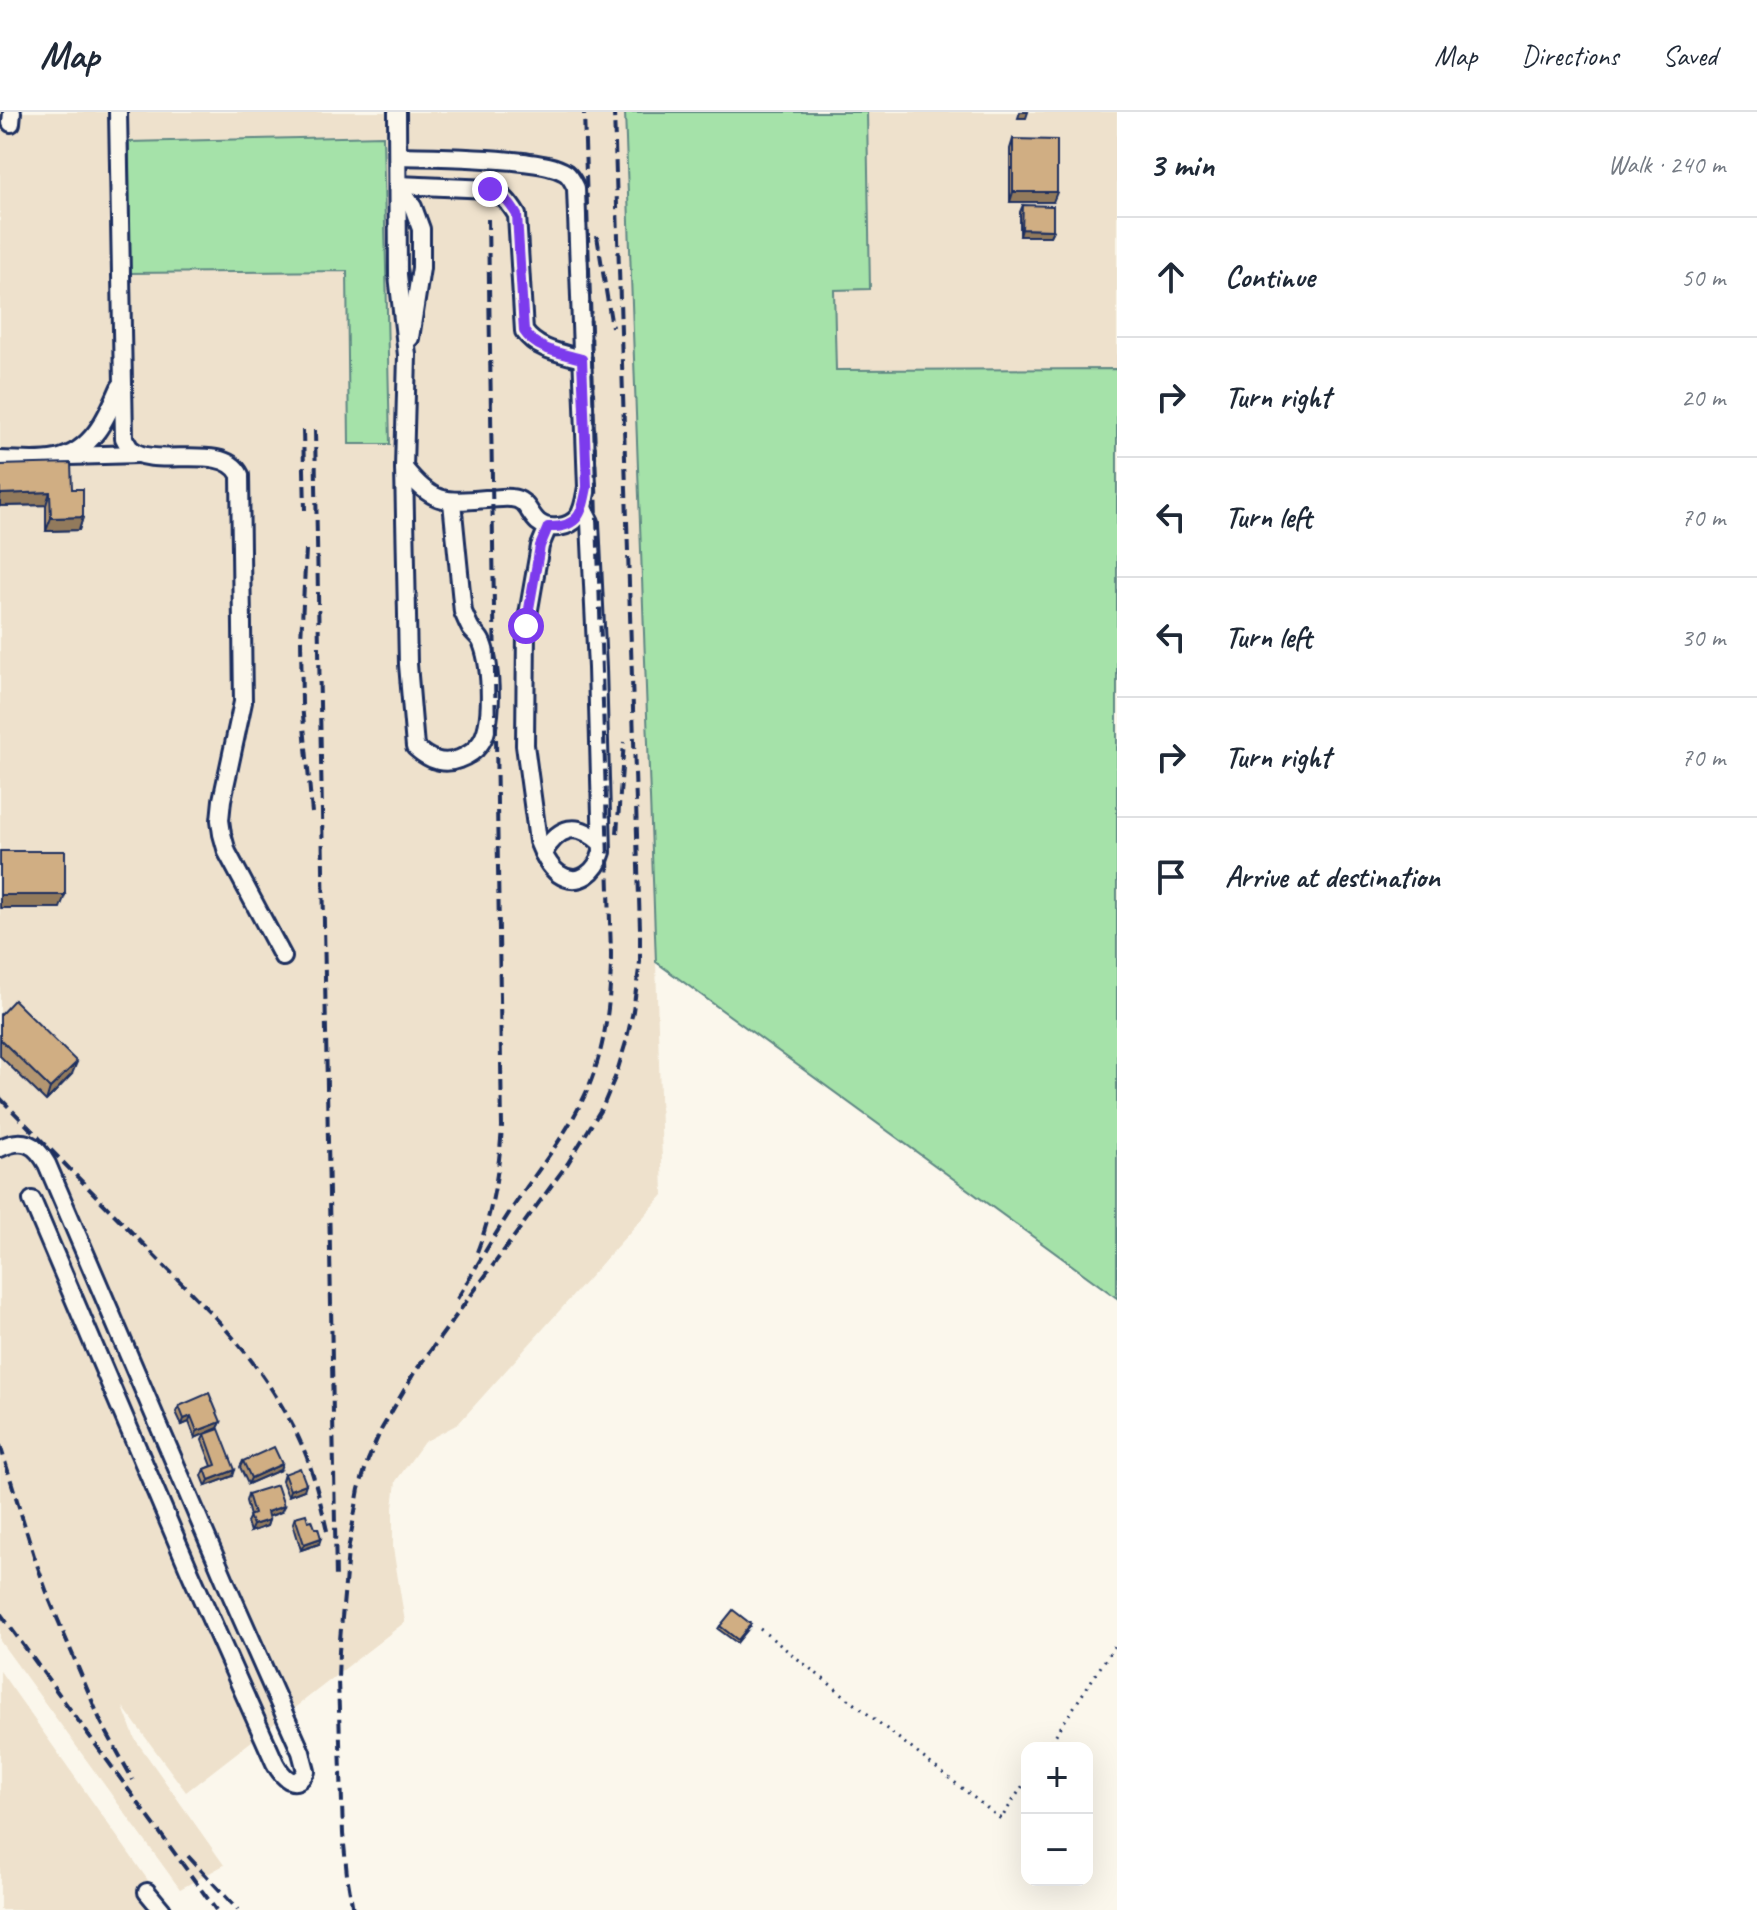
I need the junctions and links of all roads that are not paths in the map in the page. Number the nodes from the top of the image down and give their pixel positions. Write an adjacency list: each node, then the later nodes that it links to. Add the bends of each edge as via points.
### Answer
1 (118, 112): 7 (lane)
2 (397, 112): 3 (lane)
3 (398, 156): 4 (lane); 6 (lane, via 532,163 571,177 576,188)
4 (398, 185): 5 (lane, via 398,275); 5 (lane, via 421,229 420,279); 6 (lane, via 500,193 517,215 524,331 542,347)
5 (407, 355): 11 (lane)
6 (582, 359): 13 (lane, via 587,487)
7 (123, 378): 8 (lane, via 124,438); 9 (lane, via 95,435)
8 (138, 454): 9 (lane); 17 (lane, via 227,461 240,475 243,702 220,820 227,852)
9 (67, 456): 10 (lane)
10 (0, 460)
11 (404, 468): 12 (lane, via 429,494); 12 (lane, via 415,747 439,762 469,755 480,744 490,689 481,640 463,612)
12 (452, 502): 14 (lane, via 514,498)
13 (583, 508): 14 (lane, via 570,524); 15 (lane, via 590,522)
14 (548, 527): 16 (lane, via 526,626 525,745)
15 (601, 843): 16 (lane, via 590,833 567,829 550,840); 16 (lane, via 594,870 576,879 557,873)
16 (543, 853)
17 (283, 957)
18 (0, 1148): 19 (lane, via 23,1142 38,1148 47,1164 301,1752 306,1771 294,1782 275,1763)
19 (32, 1200)
20 (147, 1892): 21 (lane)
21 (162, 1910)

